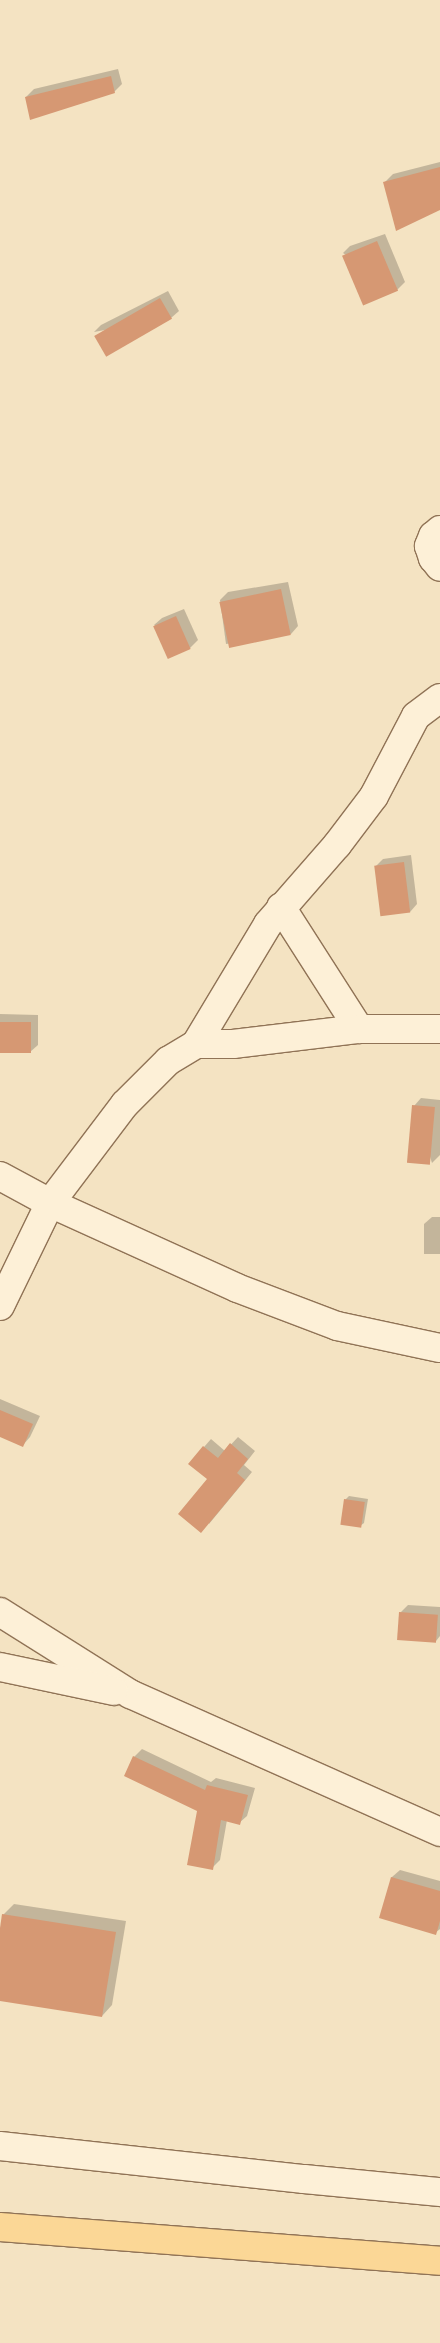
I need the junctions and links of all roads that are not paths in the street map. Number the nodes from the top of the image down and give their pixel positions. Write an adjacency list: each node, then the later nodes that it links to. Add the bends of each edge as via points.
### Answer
1 (440, 530): 2 (street, via 429,546)
2 (440, 567)
3 (440, 698): 4 (street, via 416,716 374,796 337,845)
4 (281, 907): 5 (street); 7 (street)
5 (359, 1029): 6 (street); 7 (street, via 233,1044)
6 (440, 1029)
7 (196, 1044): 9 (street, via 168,1061 125,1104)
8 (0, 1176): 9 (street)
9 (50, 1203): 10 (street); 11 (street, via 236,1288 337,1326)
10 (0, 1306)
11 (440, 1348)
12 (0, 1612): 14 (street)
13 (0, 1667): 14 (street)
14 (130, 1694): 15 (street)
15 (440, 1832)
16 (0, 2146): 17 (street)
17 (440, 2192)
18 (0, 2227): 19 (main road)
19 (440, 2261)

